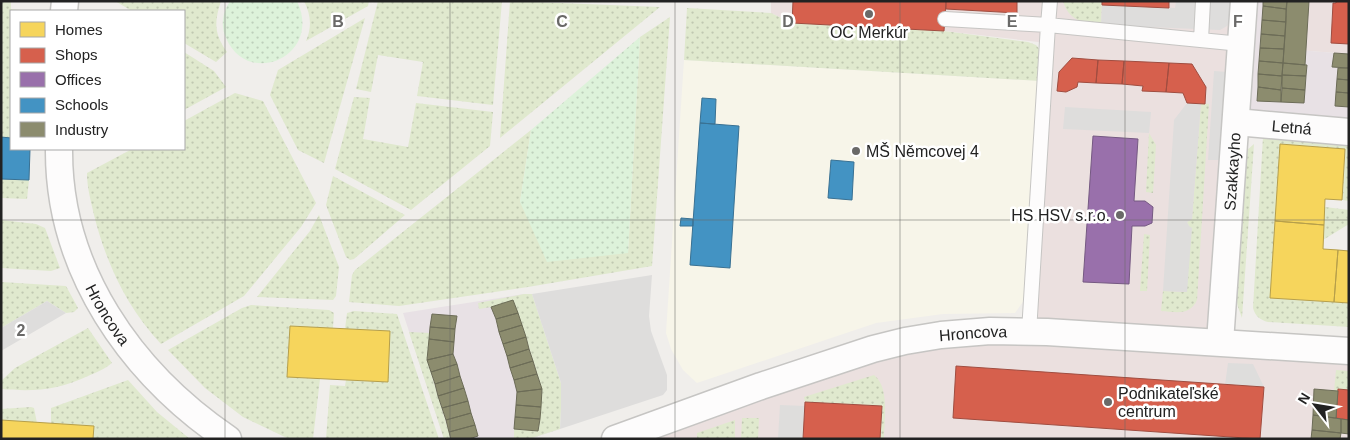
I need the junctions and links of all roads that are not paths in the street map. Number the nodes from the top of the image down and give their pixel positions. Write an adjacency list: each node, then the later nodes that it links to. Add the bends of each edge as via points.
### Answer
1 (1050, 1): 5 (lane)
2 (1203, 1): 6 (lane)
3 (1244, 1): 7 (street, Szakkayho)
4 (945, 19): 5 (lane)
5 (1048, 25): 6 (lane); 11 (lane)
6 (1201, 40): 7 (lane)
7 (1241, 44): 8 (street, Szakkayho)
8 (1236, 122): 9 (street, Letná); 12 (street, Szakkayho)
9 (1349, 132)
10 (58, 150): 14 (street, Hroncova, via 58,172 67,219 87,278 102,307 138,360 159,382 196,416)
11 (1029, 332): 12 (street, Hroncova); 15 (street, Hroncova, via 941,335 873,349)
12 (1220, 342): 13 (street, Hroncova)
13 (1349, 351)
14 (228, 439)
15 (615, 439)

